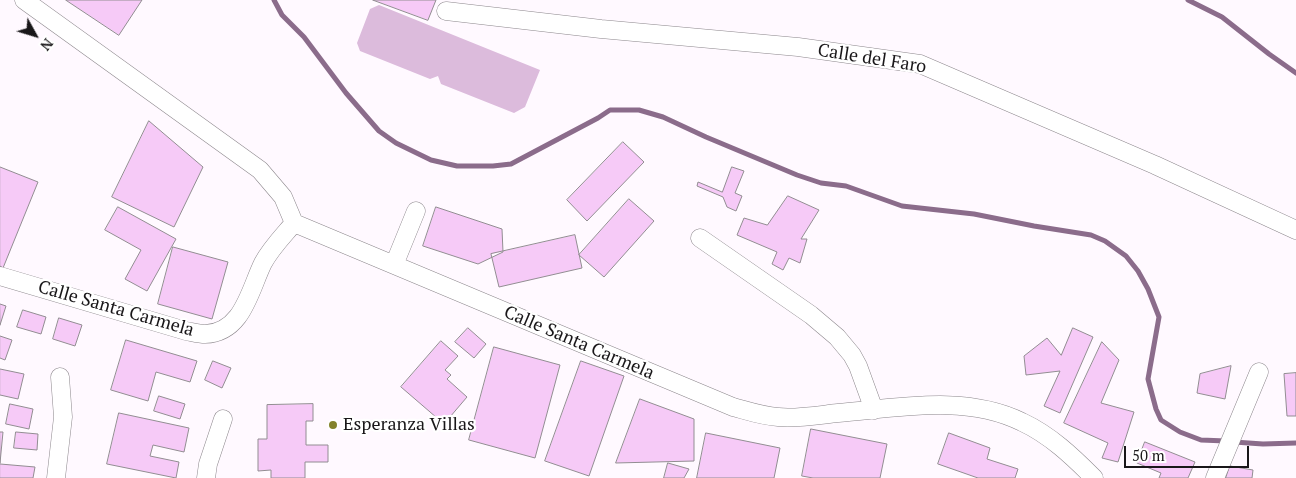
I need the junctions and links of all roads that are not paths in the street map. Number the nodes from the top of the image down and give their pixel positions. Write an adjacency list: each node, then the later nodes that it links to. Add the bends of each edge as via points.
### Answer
1 (24, 0): 4 (street, via 260,170 283,197)
2 (446, 11): 5 (street, Calle del Faro, via 798,47 920,64 1155,165)
3 (416, 210): 7 (street)
4 (294, 223): 7 (street, Calle Santa Carmela); 8 (street, Calle Santa Carmela, via 266,256 238,316 214,333 186,331)
5 (1296, 230)
6 (700, 238): 11 (street, via 830,330 858,366)
7 (394, 265): 11 (street, Calle Santa Carmela, via 742,410 779,417)
8 (0, 276)
9 (1259, 372): 16 (street)
10 (60, 377): 13 (street, via 63,417)
11 (874, 410): 15 (street, Calle Santa Carmela, via 945,405 1005,414 1029,425 1065,449)
12 (223, 419): 14 (street)
13 (56, 478)
14 (206, 478)
15 (1094, 478)
16 (1215, 478)

